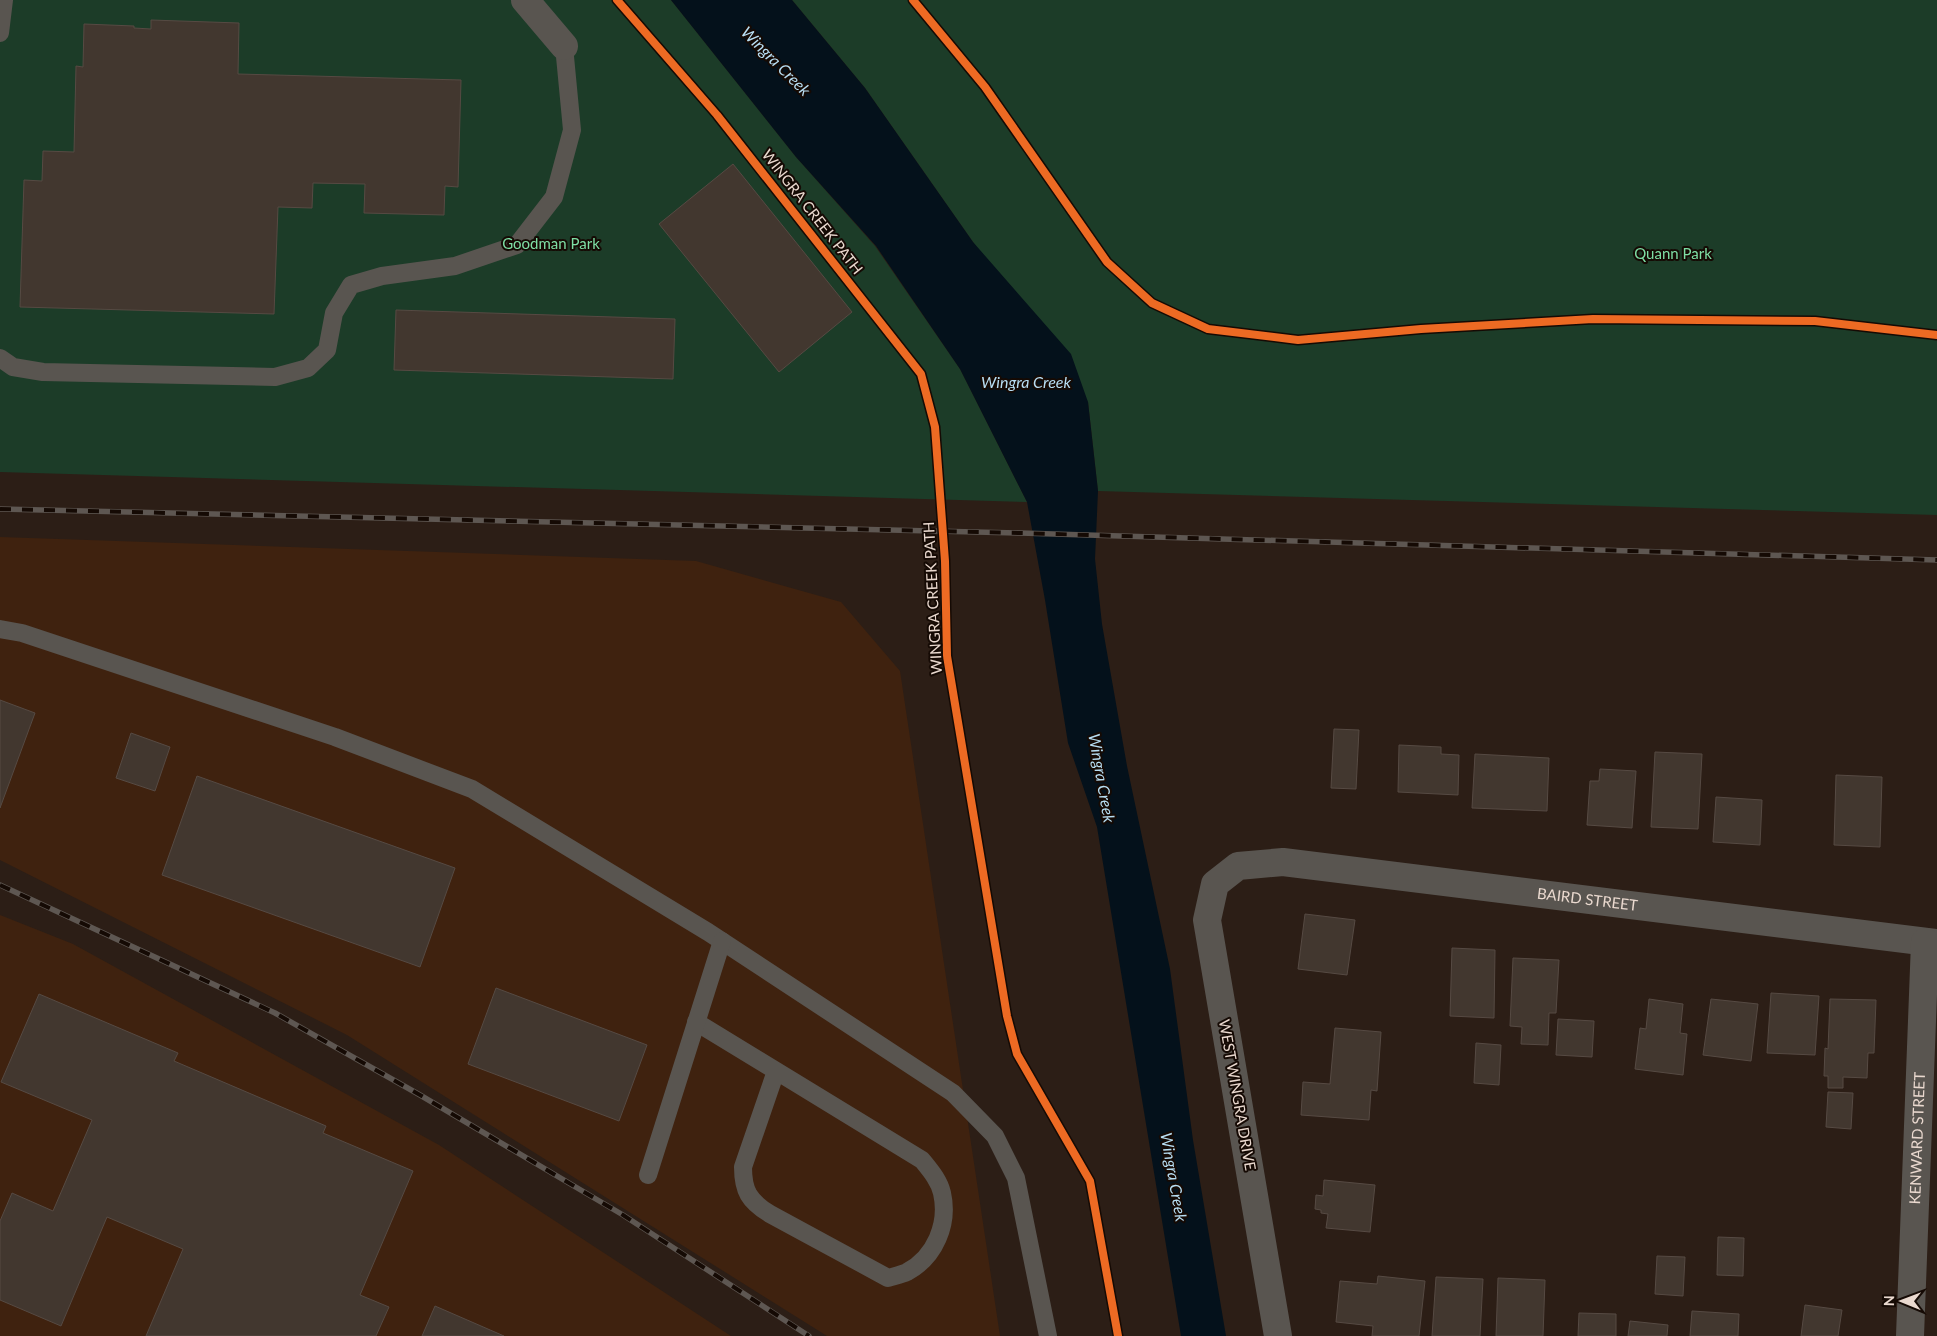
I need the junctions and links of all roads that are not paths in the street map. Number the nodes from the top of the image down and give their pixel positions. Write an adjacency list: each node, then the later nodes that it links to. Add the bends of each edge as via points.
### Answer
1 (4, 0): 3 (lane)
2 (524, 0): 4 (street)
3 (0, 33)
4 (564, 46): 5 (lane, via 572,130 554,197 517,245 455,266 382,276 351,285 334,313 328,350 308,368 275,377 43,372 13,368)
5 (0, 358)
6 (0, 629): 8 (lane, via 22,633 326,734 472,789)
7 (1238, 866): 9 (street, BAIRD STREET, via 1282,862); 14 (street, WEST WINGRA DRIVE, via 1215,884 1206,920)
8 (722, 941): 10 (lane); 13 (lane, via 953,1093 995,1136 1016,1178)
9 (1931, 943): 15 (street, KENWARD STREET)
10 (696, 1022): 11 (lane); 12 (lane)
11 (776, 1071): 11 (lane, via 922,1160 934,1175 942,1192 942,1229 922,1261 906,1272 888,1278 770,1214 748,1196 743,1182 743,1167)
12 (648, 1175)
13 (1048, 1336)
14 (1278, 1336)
15 (1910, 1336)

